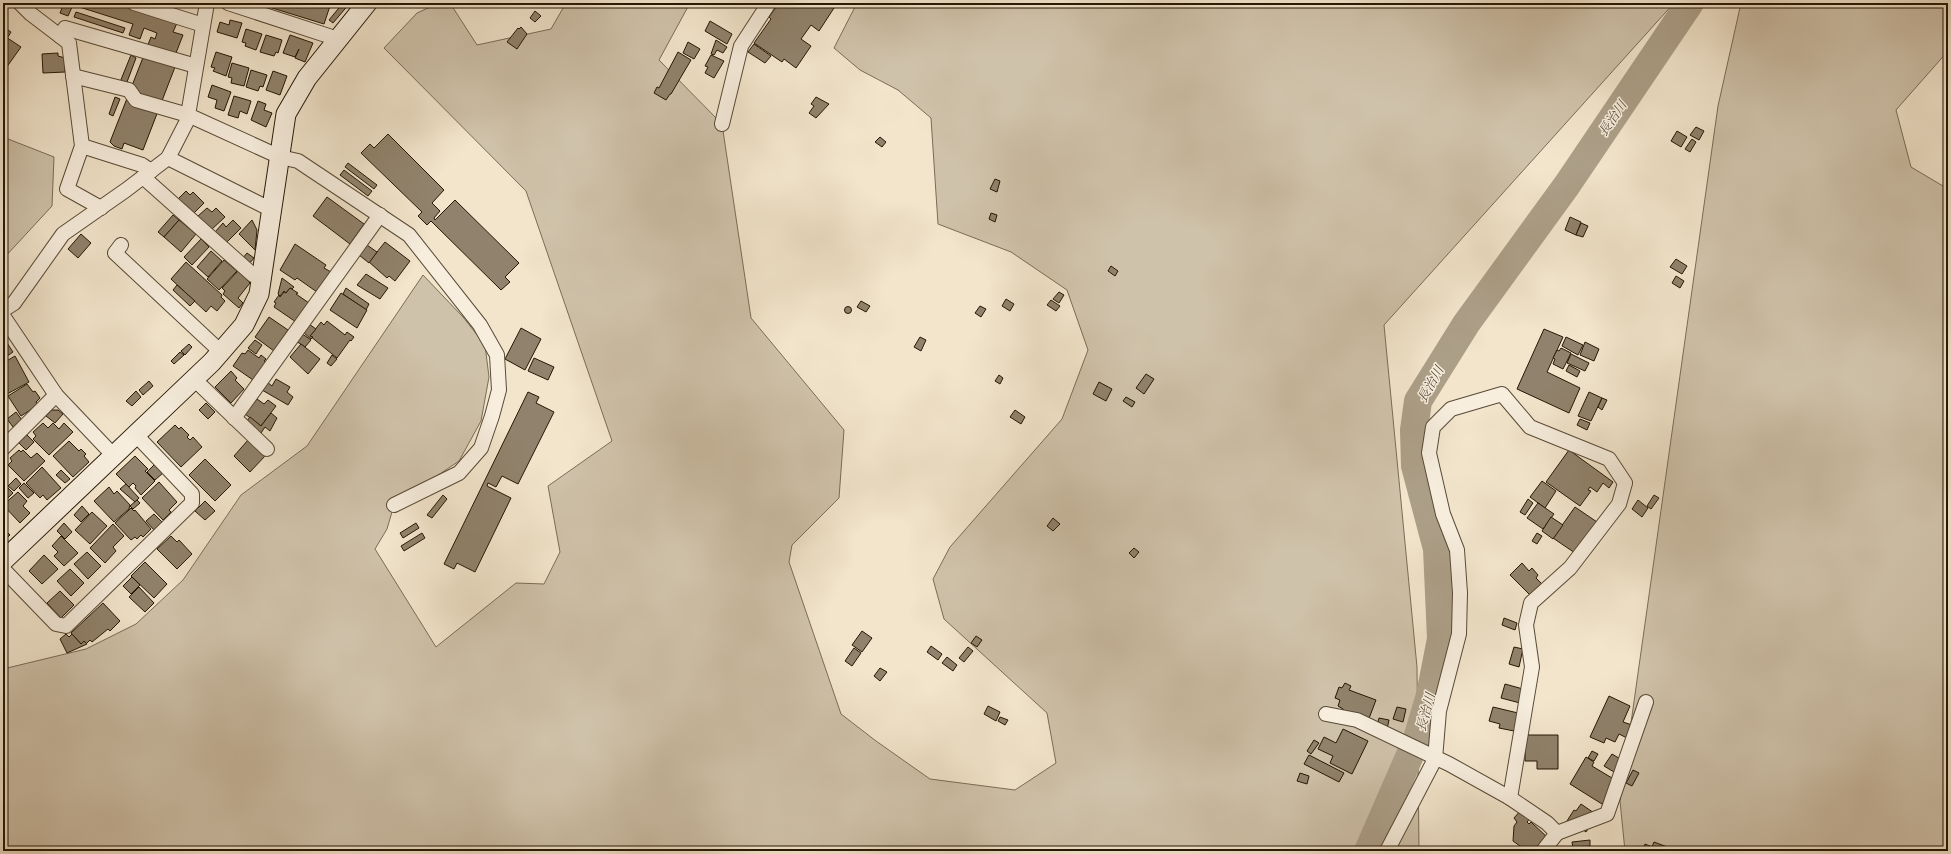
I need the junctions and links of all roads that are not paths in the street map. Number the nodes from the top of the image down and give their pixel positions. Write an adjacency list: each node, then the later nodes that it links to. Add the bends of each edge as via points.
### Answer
1 (20, 3): 8 (street)
2 (134, 3): 7 (street)
3 (206, 3): 7 (street)
4 (228, 3): 9 (street)
5 (367, 3): 9 (street)
6 (769, 3): 13 (street, via 741,46)
7 (203, 24): 10 (street)
8 (60, 36): 10 (street, via 65,28); 11 (street, via 69,43)
9 (338, 39): 15 (street, via 307,78 286,114)
10 (196, 66): 12 (street)
11 (73, 76): 12 (street, via 128,90 136,100); 14 (street)
12 (188, 115): 15 (street); 16 (street)
13 (722, 124)
14 (82, 146): 17 (street, via 142,165); 18 (street, via 67,189)
15 (280, 157): 19 (street); 20 (street, via 298,161)
16 (168, 158): 17 (street); 19 (street)
17 (147, 174): 18 (street); 22 (street, via 253,275)
18 (101, 208): 23 (street, via 63,234 14,303)
19 (272, 210): 22 (street)
20 (380, 215): 28 (street); 33 (street, via 409,235 480,324 497,355 499,390 481,448 459,473)
21 (121, 245): 25 (street, via 115,253)
22 (261, 276): 25 (street, via 258,294 244,325)
23 (3, 310)
24 (3, 316): 27 (street)
25 (221, 352): 26 (street)
26 (194, 380): 28 (street); 29 (street)
27 (56, 395): 30 (street); 32 (street)
28 (234, 418): 31 (street)
29 (136, 435): 32 (street); 35 (street, via 192,494 192,503 66,626 56,624)
30 (3, 448)
31 (267, 449)
32 (114, 456): 34 (street)
33 (394, 505)
34 (3, 561)
35 (3, 569)
36 (1646, 702): 40 (street, via 1607,814)
37 (1326, 714): 38 (street, via 1357,720)
38 (1435, 759): 39 (street, via 1449,764); 39 (street, via 1439,711 1459,634 1460,593 1457,550 1443,514 1429,453 1434,427 1451,409 1502,394 1530,427 1609,460 1626,483 1619,504 1574,562 1531,603 1526,625 1532,667); 41 (street)
39 (1510, 798): 40 (street, via 1547,823)
40 (1557, 833): 42 (street)
41 (1387, 851)
42 (1544, 851)

